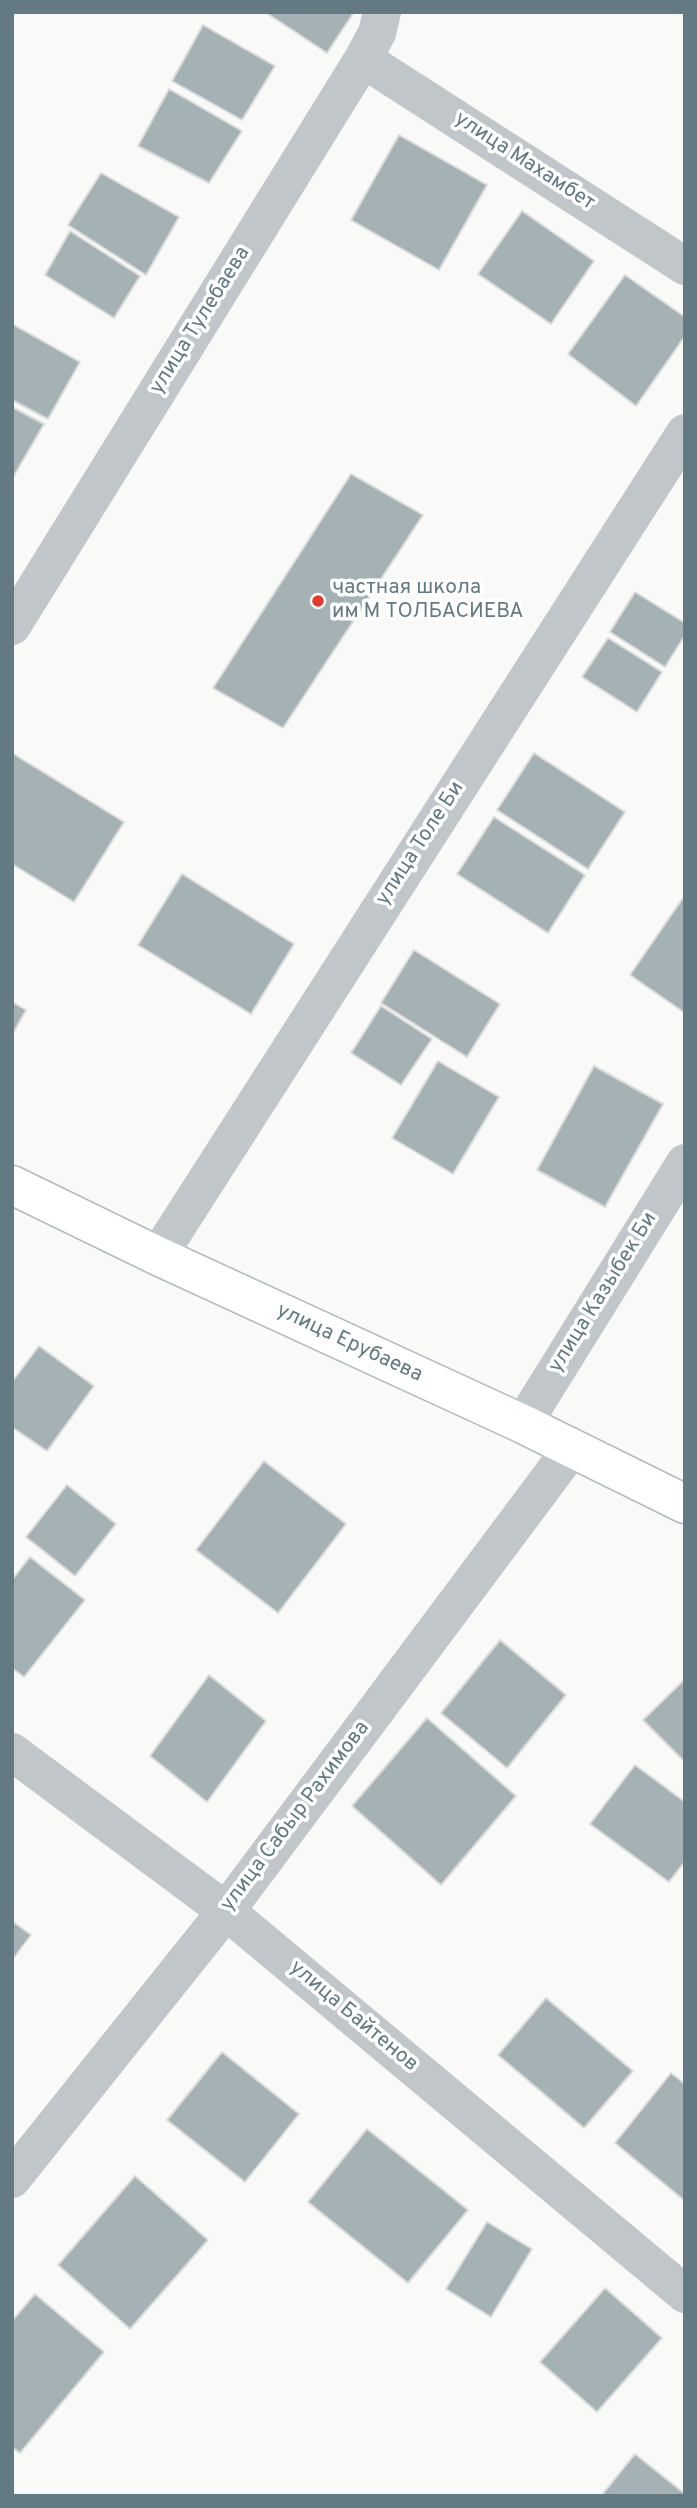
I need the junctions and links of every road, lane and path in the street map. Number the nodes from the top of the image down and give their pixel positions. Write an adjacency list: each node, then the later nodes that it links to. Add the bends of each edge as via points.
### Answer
1 (382, 12): 2 (street, улица Тулебаева)
2 (363, 59): 3 (street, улица Махамбет); 5 (street, улица Тулебаева)
3 (685, 266)
4 (685, 433): 8 (street, улица Толе Би)
5 (12, 626)
6 (685, 1163): 9 (street, улица Казыбек Би)
7 (12, 1185): 8 (street, улица Ерубаева)
8 (158, 1256): 9 (street, улица Ерубаева)
9 (523, 1424): 10 (street, улица Ерубаева)
10 (572, 1448): 11 (street, улица Ерубаева); 13 (street, улица Сабыр Рахимова)
11 (685, 1504)
12 (12, 1752): 13 (street, улица Байтенов)
13 (226, 1911): 14 (street, улица Сабыр Рахимова); 15 (street, улица Байтенов)
14 (12, 2179)
15 (685, 2294)

